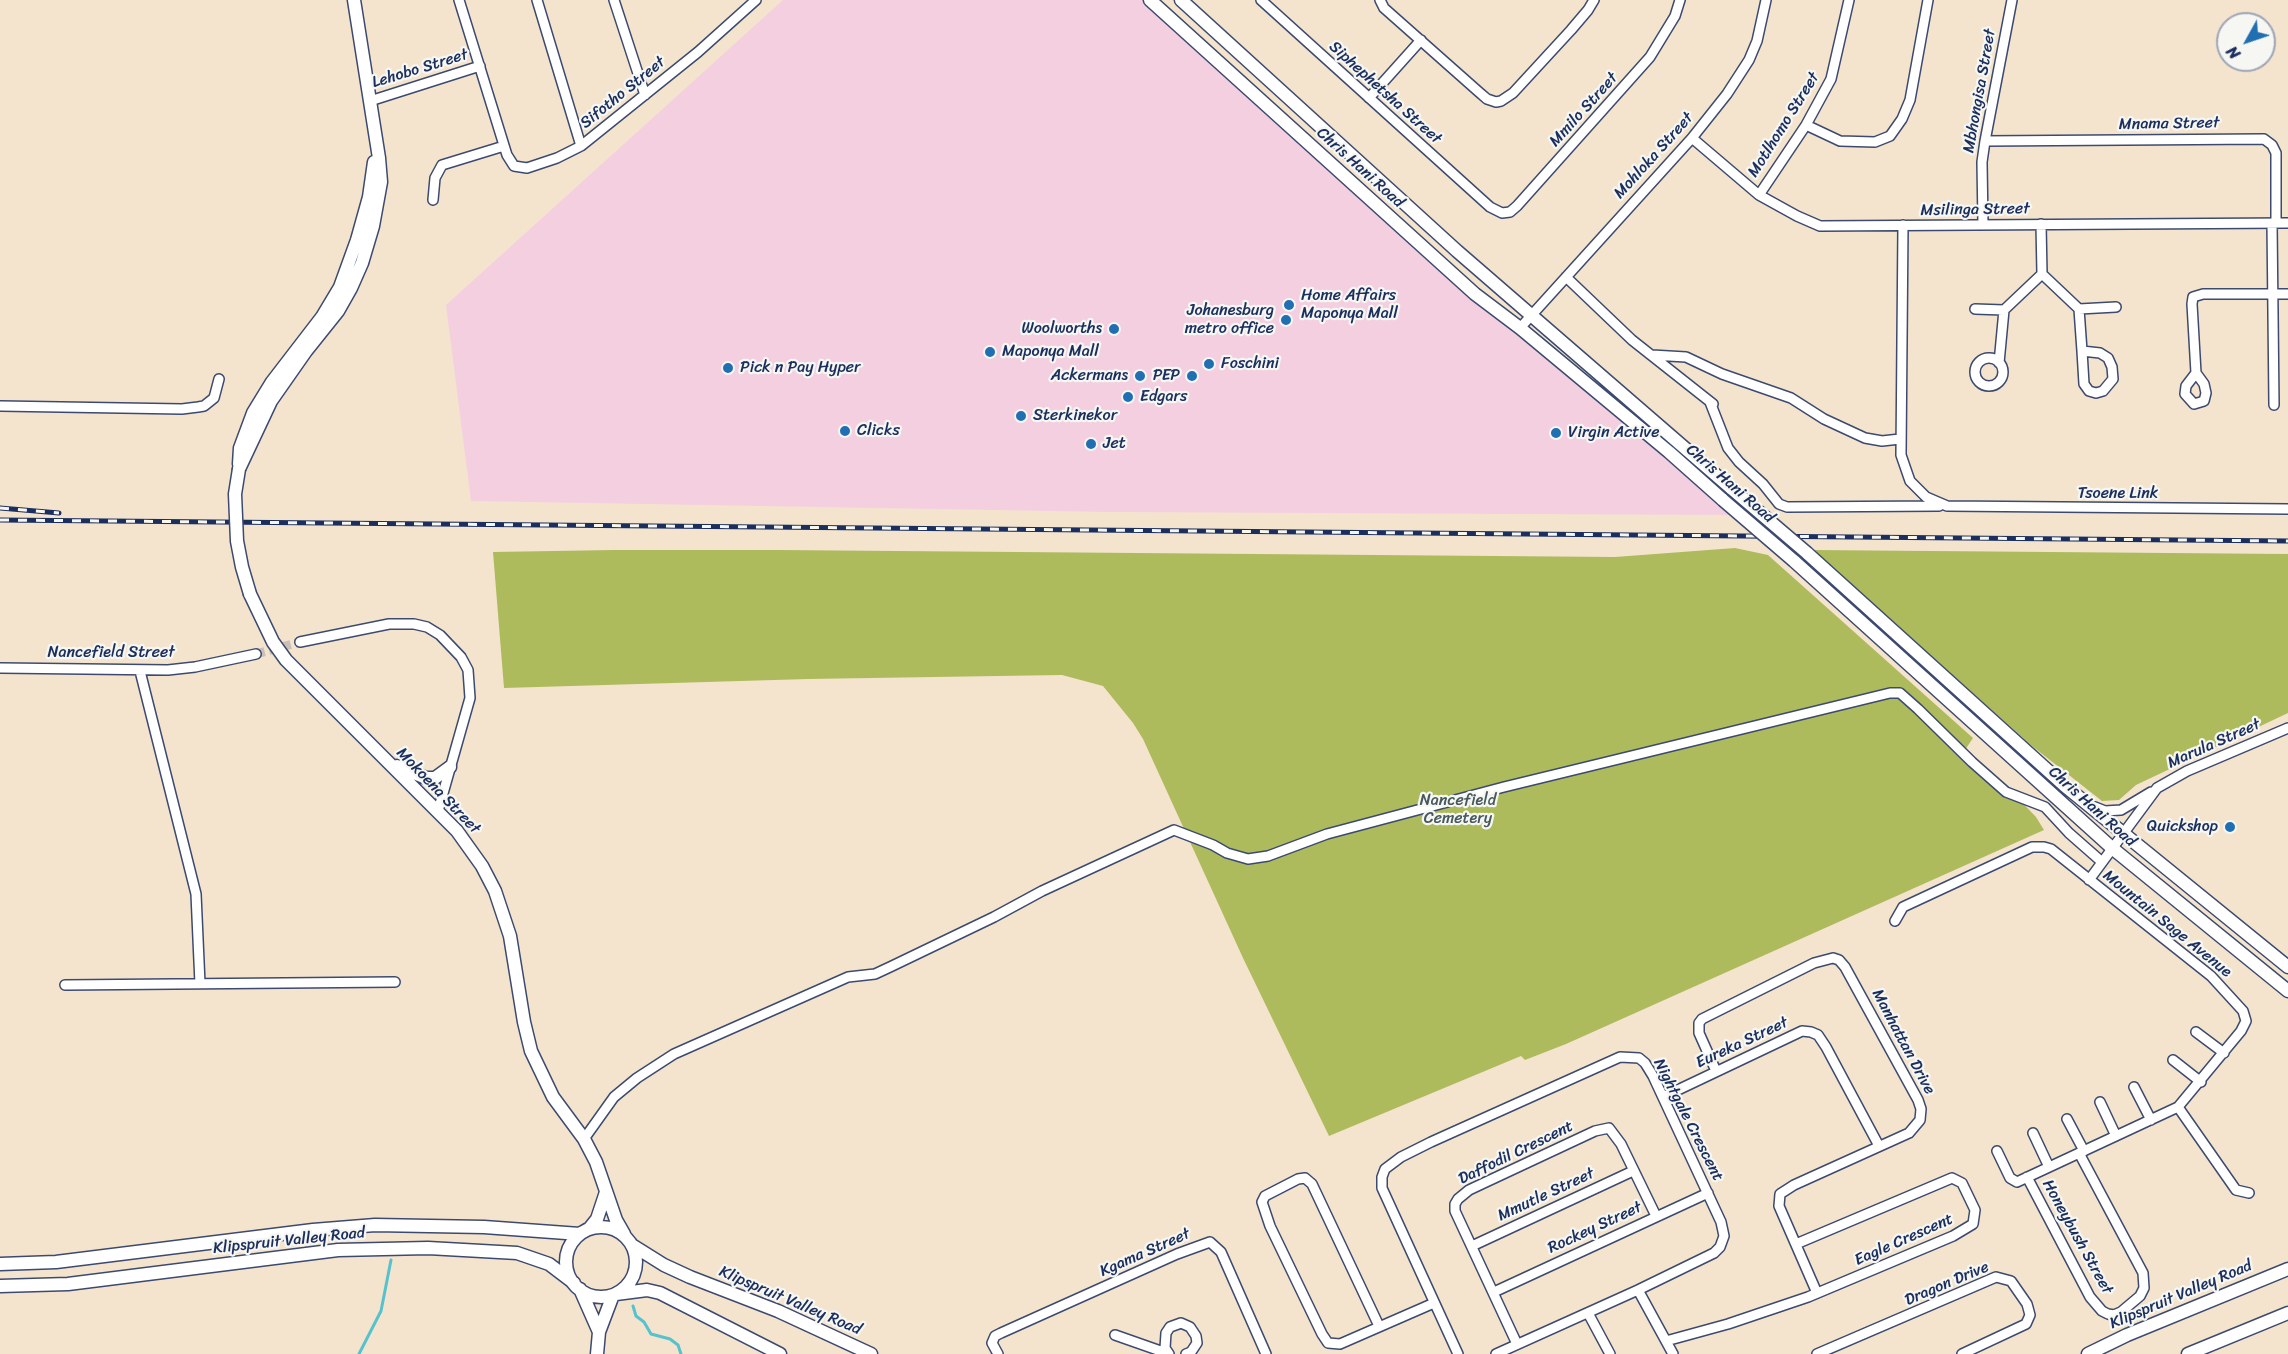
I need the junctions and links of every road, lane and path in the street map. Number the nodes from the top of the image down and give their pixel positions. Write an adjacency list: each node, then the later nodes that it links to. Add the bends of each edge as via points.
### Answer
1 (354, 0): 21 (main road, Mokoena Street)
2 (459, 0): 18 (street)
3 (537, 0): 26 (street)
4 (614, 0): 19 (street)
5 (756, 0): 19 (street, Sifotho Street)
6 (1150, 0): 44 (main road, Chris Hani Road, via 1475,294)
7 (1182, 0): 43 (main road, Chris Hani Road)
8 (1261, 0): 16 (street, Siphephetsha Street)
9 (1380, 0): 17 (street)
10 (1594, 0): 17 (street, via 1564,38 1501,101 1487,99)
11 (1680, 0): 29 (street, Mmilo Street, via 1675,16 1650,57 1522,202 1506,213)
12 (1766, 0): 23 (street, Mohloka Street, via 1749,60)
13 (1849, 0): 22 (street, Motlhomo Street, via 1831,79)
14 (1928, 0): 22 (street, via 1910,100 1890,136 1875,142 1840,141)
15 (2012, 0): 24 (street, Mbhongisa Street)
16 (1271, 4): 20 (street, Siphephetsha Street)
17 (1421, 40): 20 (street)
18 (480, 66): 21 (street, Lehobo Street); 25 (street)
19 (645, 94): 26 (street, Sifotho Street)
20 (1369, 98): 29 (street, Siphephetsha Street)
21 (369, 101): 60 (main road, Mokoena Street, bridge, via 375,143 369,197 351,260 322,317 253,413 235,494 242,567 249,594 273,642 286,660)
22 (1806, 125): 27 (street, Motlhomo Street)
23 (1692, 138): 27 (street, Msilinga Street); 36 (street, Mohloka Street)
24 (1985, 141): 30 (street, Mnama Street, via 2260,138 2270,142 2276,153); 34 (street, Mbhongisa Street)
25 (504, 146): 26 (street, Sifotho Street, via 514,166 527,168); 28 (street, via 442,165 435,178)
26 (581, 146)
27 (1759, 195): 33 (street, Msilinga Street, via 1820,225)
28 (433, 200)
29 (1490, 207)
30 (2274, 223): 31 (street, Msilinga Street); 32 (street, Msilinga Street); 37 (street, Mnama Street)
31 (2288, 223)
32 (2041, 224): 34 (street, Msilinga Street); 35 (street)
33 (1903, 225): 34 (street, Msilinga Street); 52 (street)
34 (1983, 225)
35 (2042, 274): 41 (street); 42 (street)
36 (1566, 277): 43 (street, Mohloka Street); 46 (street)
37 (2273, 294): 38 (street); 48 (street, via 2193,297); 50 (street, Mnama Street)
38 (2288, 294)
39 (2116, 307): 41 (street)
40 (1975, 309): 42 (street)
41 (2079, 309): 45 (street)
42 (2004, 310): 47 (street)
43 (1532, 314): 44 (street, Mohloka Street); 63 (main road, Chris Hani Road, bridge)
44 (1520, 328): 66 (main road, Chris Hani Road, bridge, via 1794,561)
45 (2082, 351): 45 (street, via 2108,358 2113,380 2103,391 2089,391 2085,384)
46 (1652, 355): 52 (street, via 1686,357 1791,398 1865,438); 53 (street, Tsoene Link, via 1714,405 1728,448 1779,504)
47 (1999, 363)
48 (2196, 373)
49 (219, 379): 51 (street, via 214,398 204,406 182,409)
50 (2274, 405)
51 (0, 406)
52 (1900, 439): 53 (street, Tsoene Link, via 1905,471 1917,490 1933,502)
53 (1947, 506): 54 (street, Tsoene Link)
54 (2288, 509)
55 (300, 642): 61 (street, via 400,622 427,627 440,635 468,670 470,684 470,698)
56 (256, 654): 58 (street, Nancefield Street, via 195,667)
57 (0, 668): 58 (street, Nancefield Street)
58 (140, 670): 72 (street, via 194,885)
59 (2288, 728): 62 (street, Marula Street)
60 (385, 759): 61 (main road, via 426,778 435,778); 64 (main road, Mokoena Street)
61 (450, 767): 64 (street)
62 (2157, 788): 63 (street, via 2121,810 2105,811); 65 (street, Marula Street)
63 (2088, 804): 65 (main road, Chris Hani Road)
64 (438, 811): 88 (main road, Mokoena Street, via 468,846 495,891 510,936 531,1051 553,1098)
65 (2122, 834): 66 (street, Marula Street); 70 (main road, Chris Hani Road)
66 (2112, 848): 67 (street, Mountain Sage Avenue); 74 (main road, Chris Hani Road)
67 (2102, 862): 68 (street, Mountain Sage Avenue); 88 (street, via 2045,807 2006,792 1900,693 1890,693 1504,787 1327,834 1268,856 1248,859 1174,830 1041,891 890,968 848,977 674,1054 614,1097)
68 (2089, 880): 69 (street, Mountain Sage Avenue, via 2051,849 2032,848 1903,907); 76 (street, Mountain Sage Avenue, via 2211,976 2241,1007 2246,1021)
69 (1895, 921)
70 (2288, 967)
71 (395, 982): 72 (street)
72 (200, 984): 73 (street)
73 (65, 985)
74 (2288, 991)
75 (2196, 1032): 76 (street)
76 (2224, 1053): 79 (street)
77 (2173, 1060): 79 (street)
78 (1716, 1071): 81 (street, Eureka Street); 89 (street, Eureka Street, via 1802,1031 1818,1035); 89 (street, Manhattan Drive, via 1699,1032 1702,1019 1814,963 1828,958 1839,960 1921,1109 1916,1127)
79 (2201, 1082): 83 (street)
80 (2134, 1087): 85 (street)
81 (1663, 1097): 96 (street, Nightgale Crescent); 112 (street, Nightgale Crescent, via 1645,1063 1633,1056 1620,1057 1391,1164 1382,1177 1382,1188)
82 (2100, 1102): 87 (street)
83 (2178, 1107): 85 (street); 97 (street, via 2236,1190)
84 (2067, 1119): 91 (street)
85 (2151, 1120): 87 (street)
86 (2033, 1133): 92 (street)
87 (2116, 1136): 91 (street)
88 (584, 1139): 95 (main road, Mokoena Street)
89 (1879, 1146): 101 (street, Manhattan Drive, via 1780,1194 1779,1206)
90 (1997, 1151): 94 (street, via 2013,1181)
91 (2081, 1152): 92 (street); 94 (street, Honeybush Street, via 2143,1273 2140,1296 2121,1312 2114,1315 2102,1311 2090,1297)
92 (2049, 1167): 94 (street)
93 (1633, 1171): 98 (street, Daffodil Crescent); 103 (street, Mmutle Street); 103 (street, Daffodil Crescent, via 1609,1128 1558,1148 1469,1190 1458,1199 1455,1211)
94 (2027, 1178)
95 (606, 1191): 99 (main road, via 602,1208); 100 (main road, Mokoena Street)
96 (1708, 1193): 98 (street, Rockey Street); 108 (street, Nightgale Crescent, via 1723,1229 1720,1247)
97 (2249, 1193)
98 (1656, 1216): 109 (street, Rockey Street)
99 (585, 1231): 100 (main road, via 607,1227); 104 (main road, Klipspruit Valley Road, via 375,1225 56,1262); 107 (main road, via 569,1248 567,1257)
100 (624, 1234): 102 (main road)
101 (1796, 1244): 110 (street, Manhattan Drive); 110 (street, Eagle Crescent, via 1952,1178 1962,1183 1975,1210 1973,1224 1953,1236)
102 (632, 1245): 111 (main road, via 634,1275); 123 (main road, Klipspruit Valley Road, via 690,1278 778,1311)
103 (1472, 1246): 109 (street, Daffodil Crescent)
104 (0, 1264)
105 (2288, 1269): 135 (main road, Klipspruit Valley Road)
106 (0, 1286): 107 (main road, Klipspruit Valley Road, via 68,1284 338,1250 428,1248 517,1253 549,1264)
107 (577, 1286): 111 (main road, via 592,1296); 116 (main road)
108 (1638, 1290): 113 (street, Nightgale Crescent); 119 (street)
109 (1494, 1292): 120 (street, Daffodil Crescent)
110 (1817, 1293): 119 (street, Eagle Crescent)
111 (614, 1294): 116 (main road); 122 (main road, via 647,1290 660,1293)
112 (1434, 1303): 115 (street); 129 (street, Nightgale Crescent)
113 (1588, 1312): 120 (street, Nightgale Crescent); 131 (street)
114 (2288, 1313): 136 (main road)
115 (1380, 1326): 118 (street, via 1340,1344); 118 (street, via 1312,1184 1301,1178 1273,1190 1262,1202)
116 (599, 1332): 121 (main road)
117 (1115, 1335): 125 (street)
118 (1324, 1338): 128 (street)
119 (1666, 1341): 132 (street)
120 (1517, 1344): 130 (street, Nightgale Crescent)
121 (597, 1354)
122 (780, 1354)
123 (871, 1354)
124 (998, 1354): 127 (street, Kgama Street, via 992,1343 995,1336 1210,1242 1221,1252)
125 (1169, 1354): 126 (street, via 1165,1348 1166,1333 1181,1323 1196,1336 1197,1343)
126 (1186, 1354)
127 (1266, 1354)
128 (1329, 1354)
129 (1458, 1354)
130 (1496, 1354)
131 (1610, 1354)
132 (1673, 1354)
133 (1817, 1354): 134 (street, Dragon Drive, via 1996,1277 2011,1281 2027,1304 2030,1315 2026,1324)
134 (1962, 1354)
135 (2088, 1354)
136 (2188, 1354)

